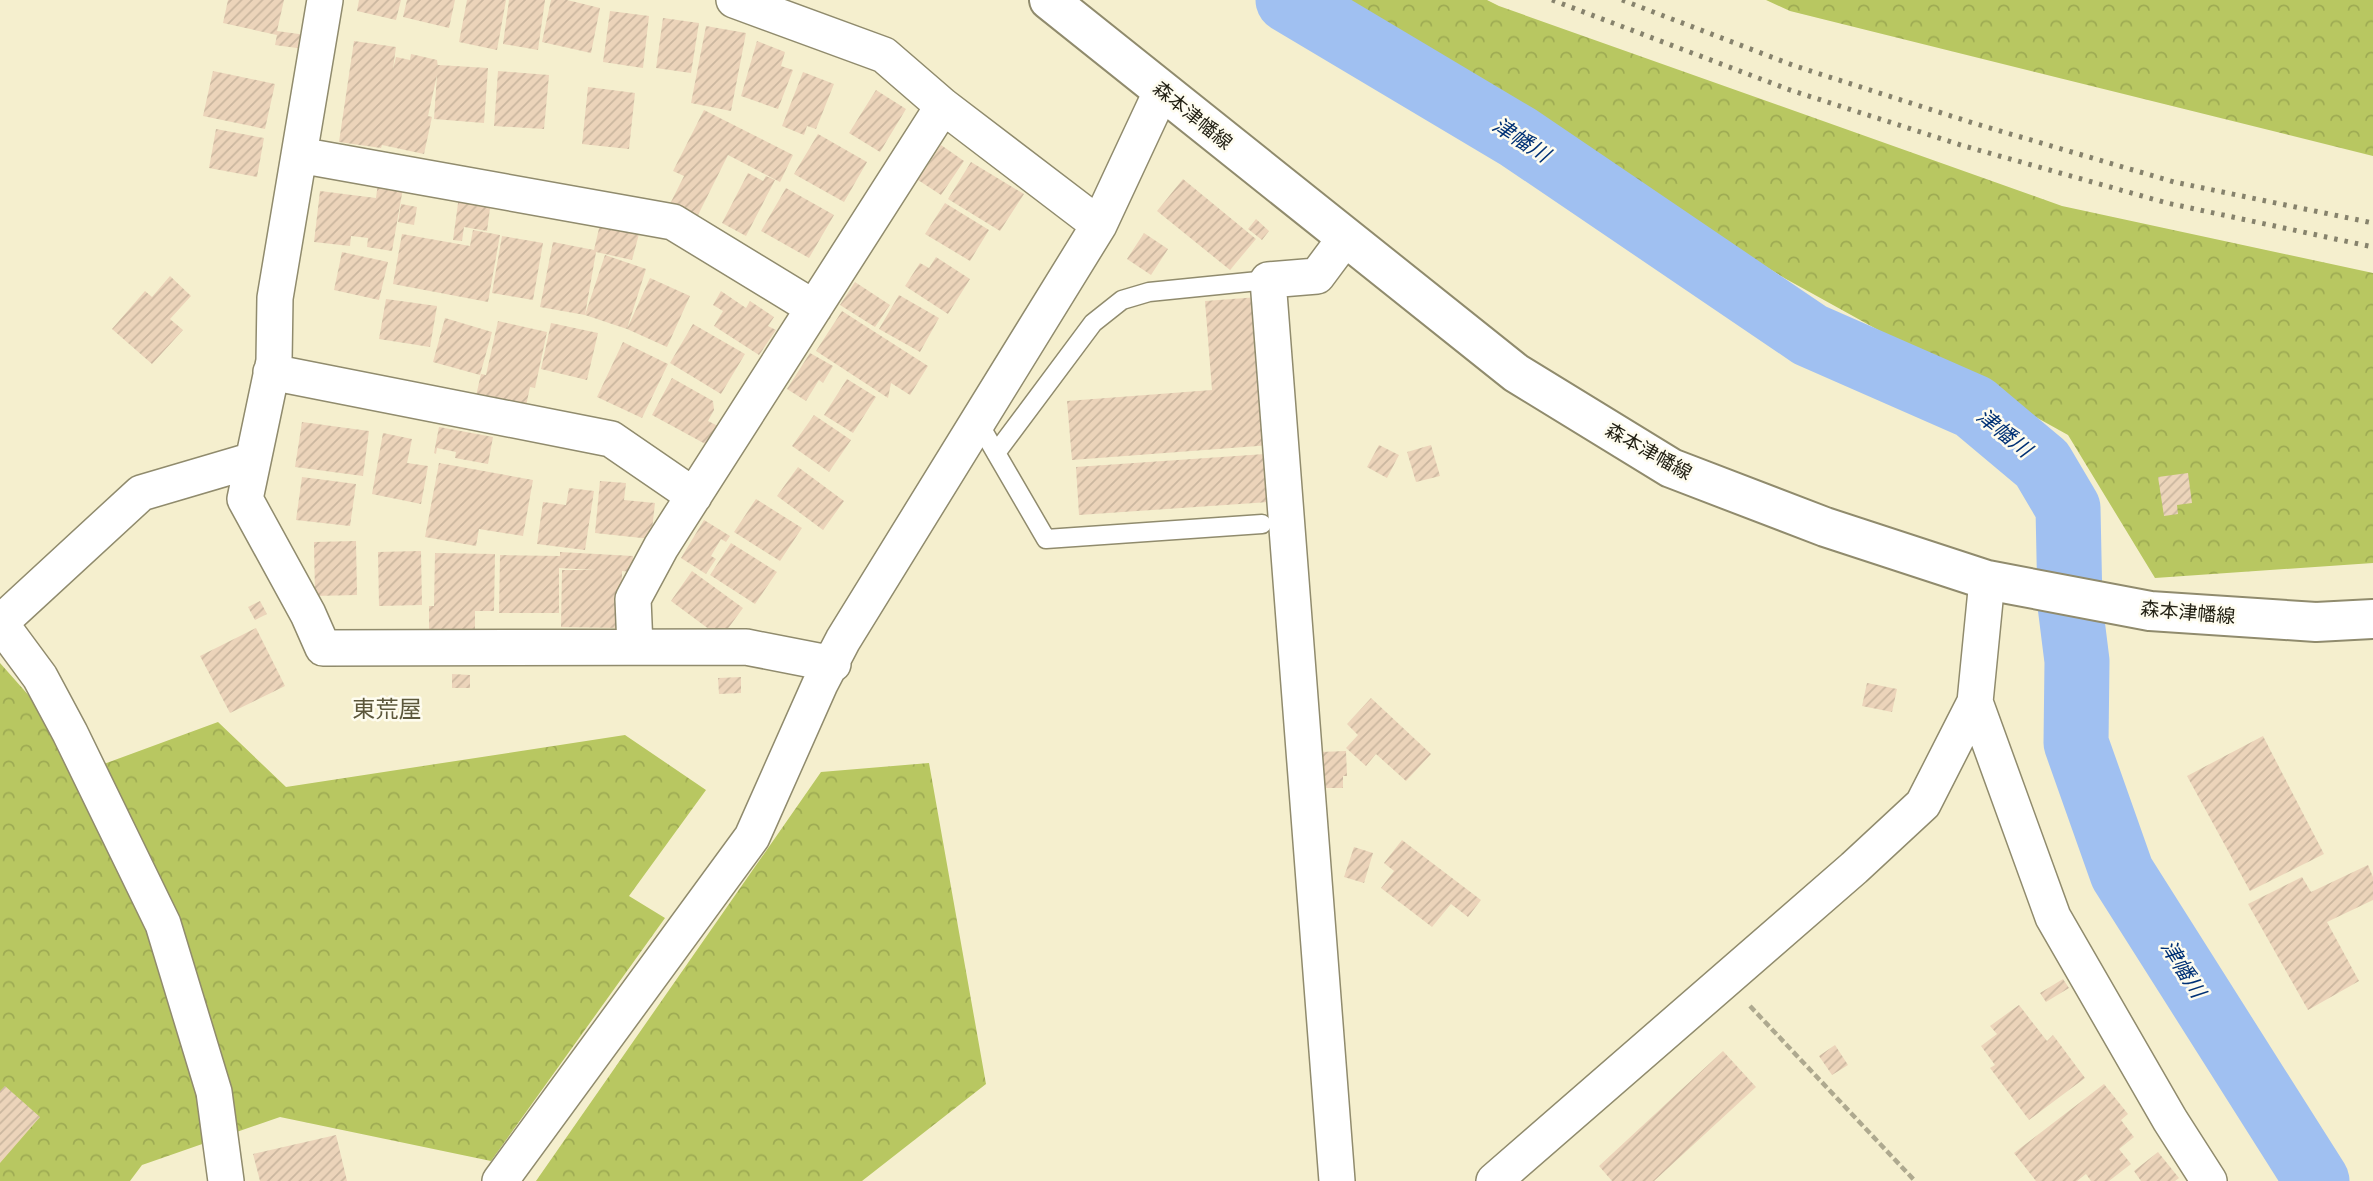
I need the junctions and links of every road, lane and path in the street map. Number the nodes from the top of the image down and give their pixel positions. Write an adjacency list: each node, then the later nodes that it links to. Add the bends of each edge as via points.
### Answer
1 (325, 0): 6 (street)
2 (734, 0): 5 (street, via 884,55)
3 (1049, 0): 4 (main road, 森本津幡線)
4 (1162, 90): 7 (street); 8 (main road, 森本津幡線)
5 (943, 106): 7 (street); 10 (street)
6 (299, 155): 10 (street, via 673,222); 11 (street, via 275,298)
7 (1099, 225): 12 (street)
8 (1346, 237): 9 (street, via 1317,276); 17 (main road, 森本津幡線, via 1516,373 1671,468 1825,527)
9 (1268, 280): 13 (lane, via 1149,292 1122,300 1093,323); 26 (street)
10 (814, 308): 15 (street)
11 (271, 373): 14 (street); 15 (street, via 611,439)
12 (978, 422): 13 (lane); 21 (street, via 843,640)
13 (996, 453): 16 (lane, via 1046,539)
14 (253, 460): 19 (street, via 141,493); 20 (street, via 246,499 323,648)
15 (694, 496): 20 (street, via 633,599)
16 (1262, 524)
17 (1987, 580): 18 (main road, 森本津幡線, via 2150,611 2316,622); 22 (street)
18 (2373, 619)
19 (0, 626): 24 (street, via 40,677 163,924 214,1092)
20 (635, 648): 21 (street, via 746,647)
21 (833, 664): 25 (street, via 752,836)
22 (1975, 702): 23 (street, via 1923,803); 29 (street, via 2053,917)
23 (1726, 980): 27 (street); 28 (path)
24 (226, 1181)
25 (500, 1181)
26 (1337, 1181)
27 (1494, 1181)
28 (1915, 1181)
29 (2209, 1181)

